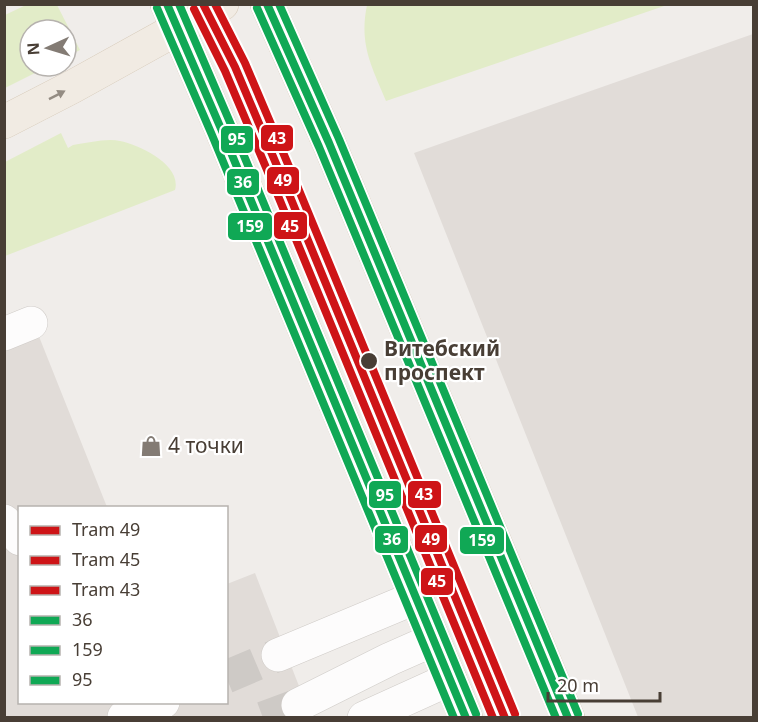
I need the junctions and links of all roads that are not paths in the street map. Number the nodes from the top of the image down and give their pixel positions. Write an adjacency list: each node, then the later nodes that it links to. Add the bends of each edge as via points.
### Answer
1 (222, 4): 3 (main road)
2 (267, 4): 16 (main road, via 329,143)
3 (172, 16): 4 (main road, one-way to 3, via 72,87); 7 (main road)
4 (4, 122)
5 (4, 521): 6 (lane)
6 (18, 538)
7 (417, 597): 8 (main road); 9 (lane)
8 (433, 640): 10 (main road); 12 (lane)
9 (278, 655)
10 (450, 679): 14 (lane); 15 (main road)
11 (158, 704): 13 (lane)
12 (298, 705)
13 (124, 717)
14 (364, 717)
15 (466, 717)
16 (568, 717)

